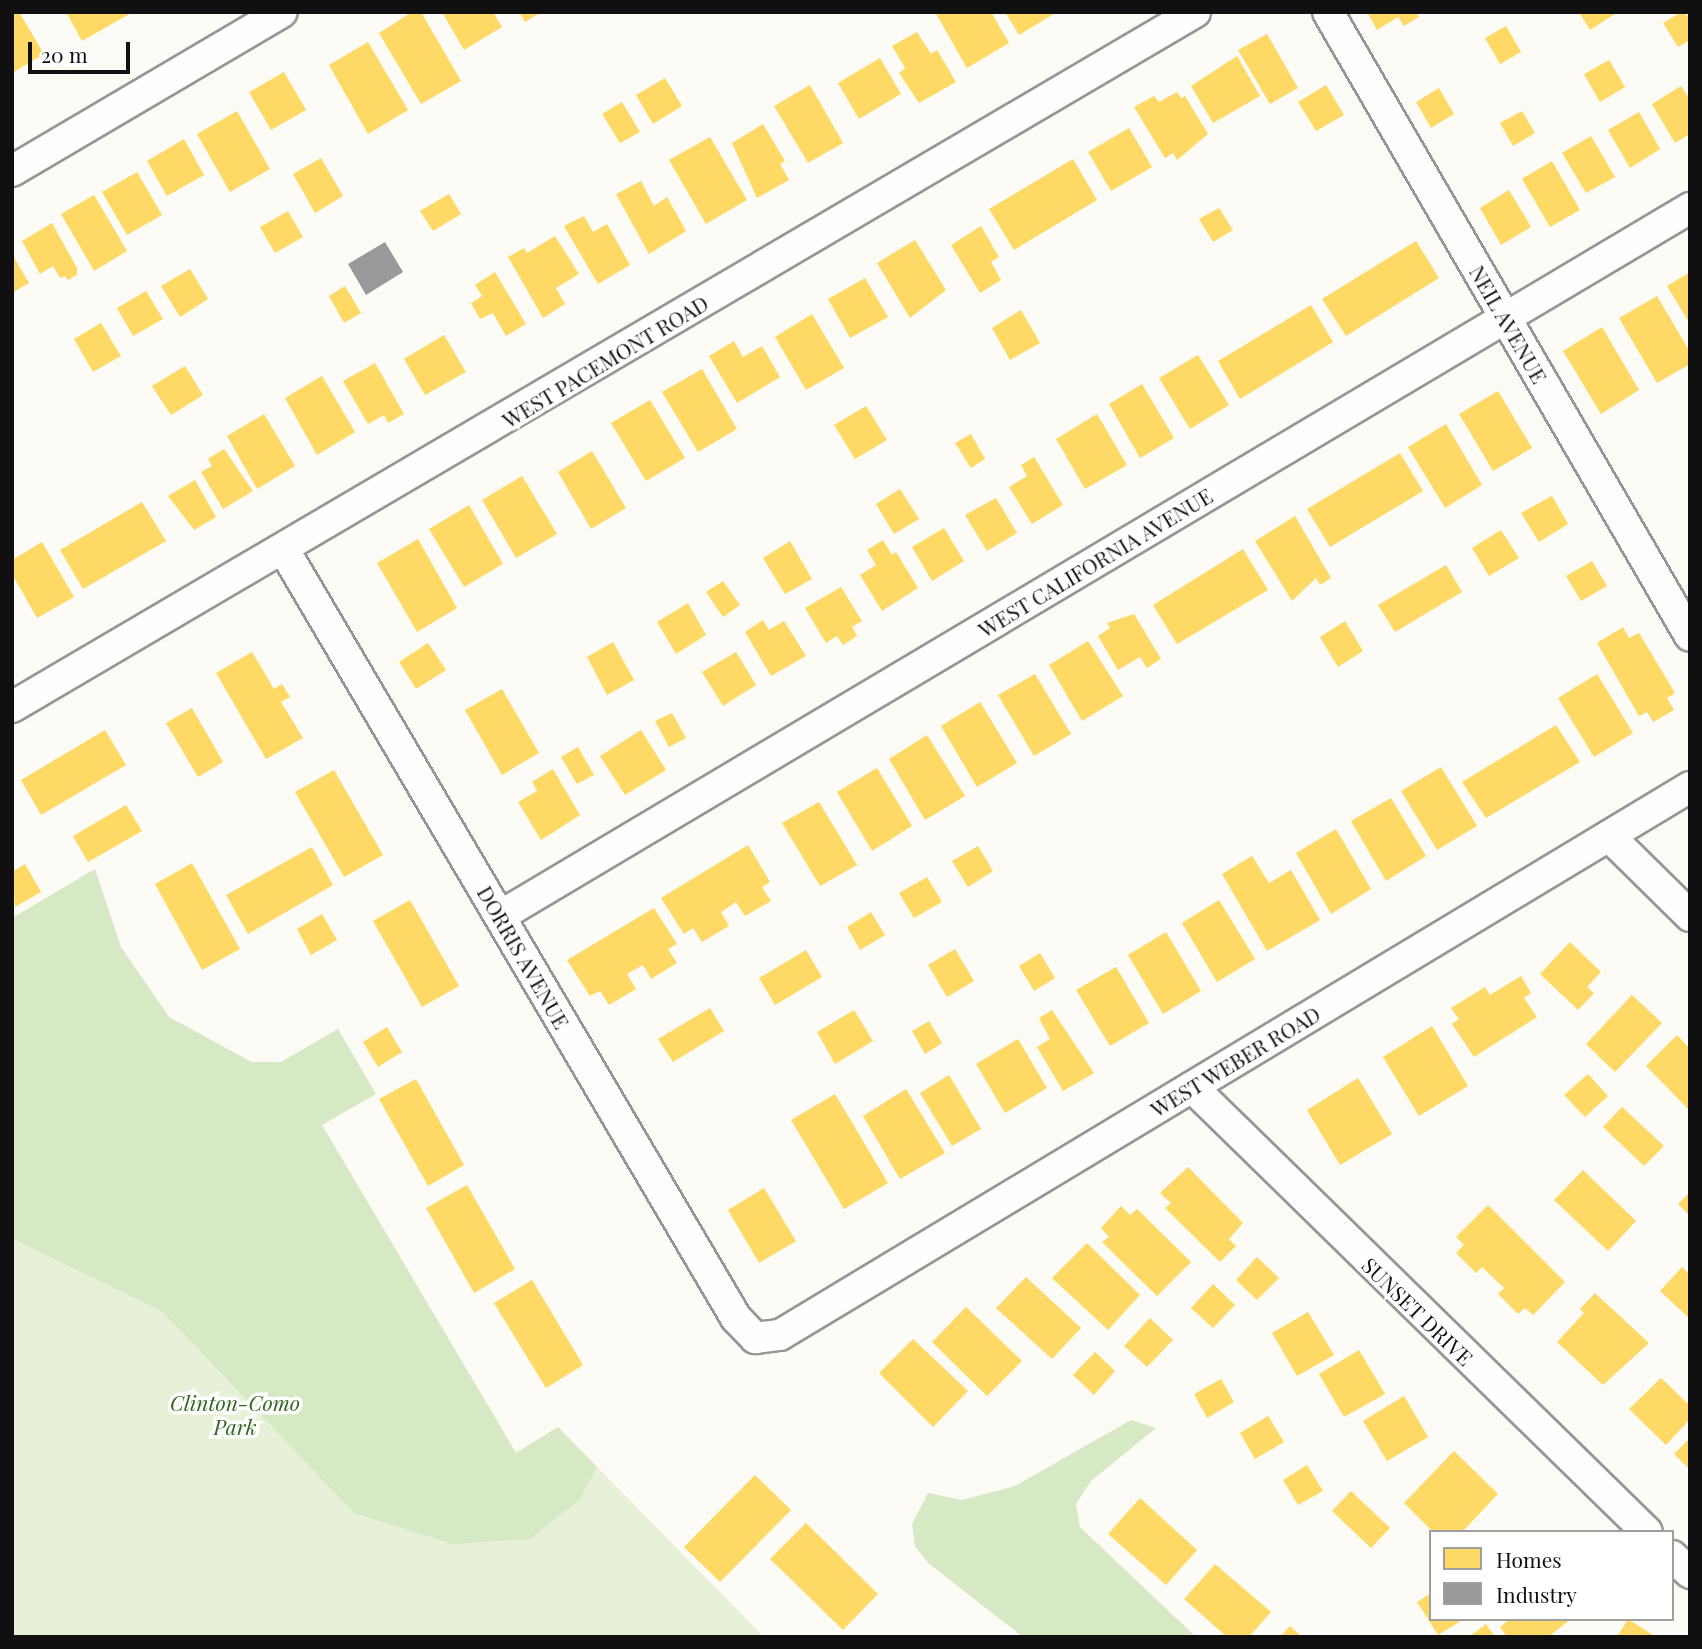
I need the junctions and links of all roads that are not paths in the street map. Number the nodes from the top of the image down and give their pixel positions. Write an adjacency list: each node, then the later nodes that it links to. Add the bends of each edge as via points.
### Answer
1 (282, 12): 4 (street)
2 (1195, 12): 7 (street, WEST PACEMONT ROAD)
3 (1328, 12): 6 (street, NEIL AVENUE)
4 (12, 171)
5 (1690, 208): 6 (street, WEST CALIFORNIA AVENUE)
6 (1505, 318): 8 (street, NEIL AVENUE); 12 (street, WEST CALIFORNIA AVENUE)
7 (284, 550): 9 (street, WEST PACEMONT ROAD); 12 (street, DORRIS AVENUE)
8 (1690, 636)
9 (12, 707)
10 (1690, 787): 11 (street, WEST WEBER ROAD)
11 (1609, 836): 13 (street); 14 (street, WEST WEBER ROAD)
12 (500, 916): 15 (street, DORRIS AVENUE, via 736,1318 755,1338)
13 (1690, 916)
14 (1192, 1087): 15 (street, WEST WEBER ROAD); 16 (street, SUNSET DRIVE)
15 (780, 1335)
16 (1645, 1530)
17 (1674, 1558): 18 (street)
18 (1690, 1573)

